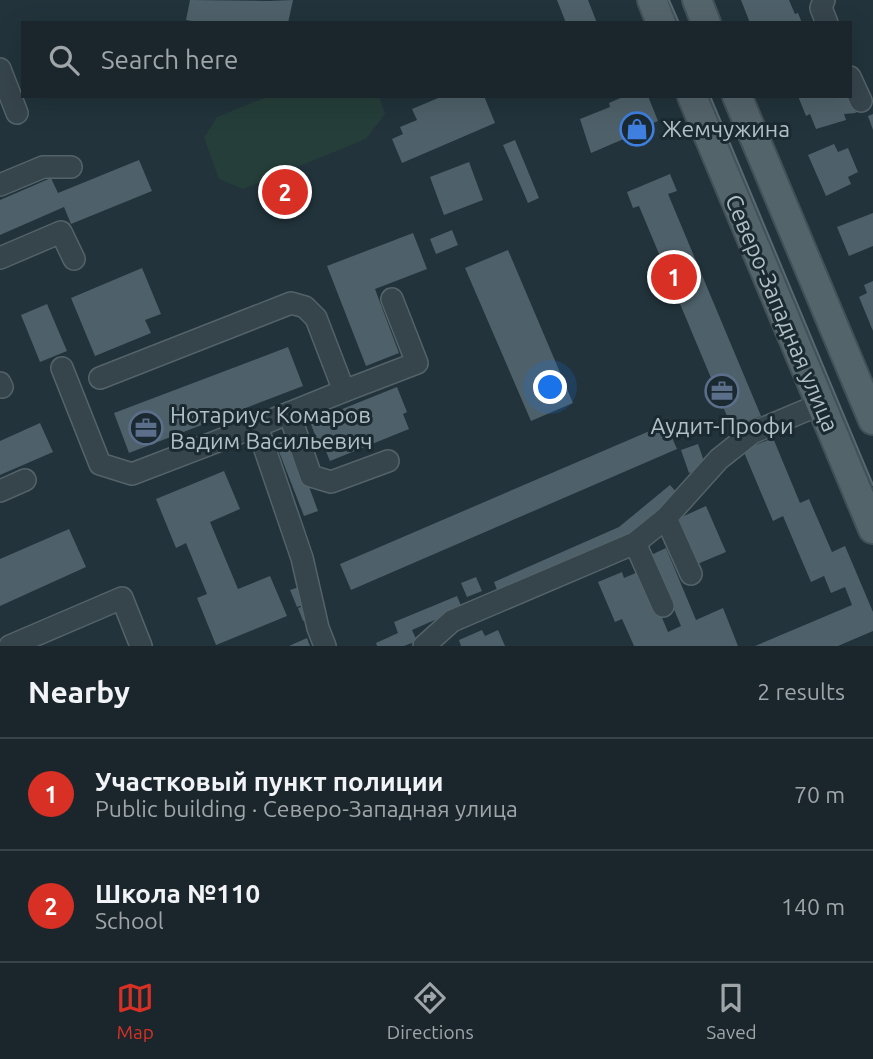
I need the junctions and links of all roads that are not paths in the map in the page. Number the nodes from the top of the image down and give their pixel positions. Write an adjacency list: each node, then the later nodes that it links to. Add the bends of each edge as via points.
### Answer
1 (652, 0): 4 (main road)
2 (696, 0): 5 (main road)
3 (824, 0): 6 (lane, via 821,8)
4 (660, 21)
5 (705, 21)
6 (826, 21)
7 (0, 69): 12 (lane)
8 (852, 81): 11 (lane)
9 (693, 98): 21 (main road, Северо-Западная улица)
10 (738, 98): 23 (main road, Северо-Западная улица)
11 (861, 101)
12 (17, 113)
13 (71, 167): 14 (lane, via 43,167)
14 (0, 185)
15 (0, 258): 16 (lane, via 61,232)
16 (74, 259)
17 (392, 299): 20 (lane, via 417,363)
18 (62, 368): 24 (lane, via 100,464 132,474)
19 (100, 378): 20 (lane, via 291,303 305,307 316,318)
20 (344, 391): 22 (lane)
21 (821, 404): 28 (lane, via 752,433 719,459); 29 (main road, Северо-Западная улица)
22 (289, 413): 24 (lane); 25 (lane, via 311,476 331,482)
23 (872, 413)
24 (257, 425): 35 (lane, via 302,558)
25 (388, 461)
26 (25, 480): 27 (lane)
27 (0, 491)
28 (666, 517): 30 (lane); 31 (lane)
29 (873, 529)
30 (635, 544): 32 (lane); 36 (lane, via 452,621)
31 (691, 574)
32 (663, 606)
33 (10, 646): 34 (lane, via 122,598)
34 (141, 646)
35 (325, 646)
36 (424, 646)

